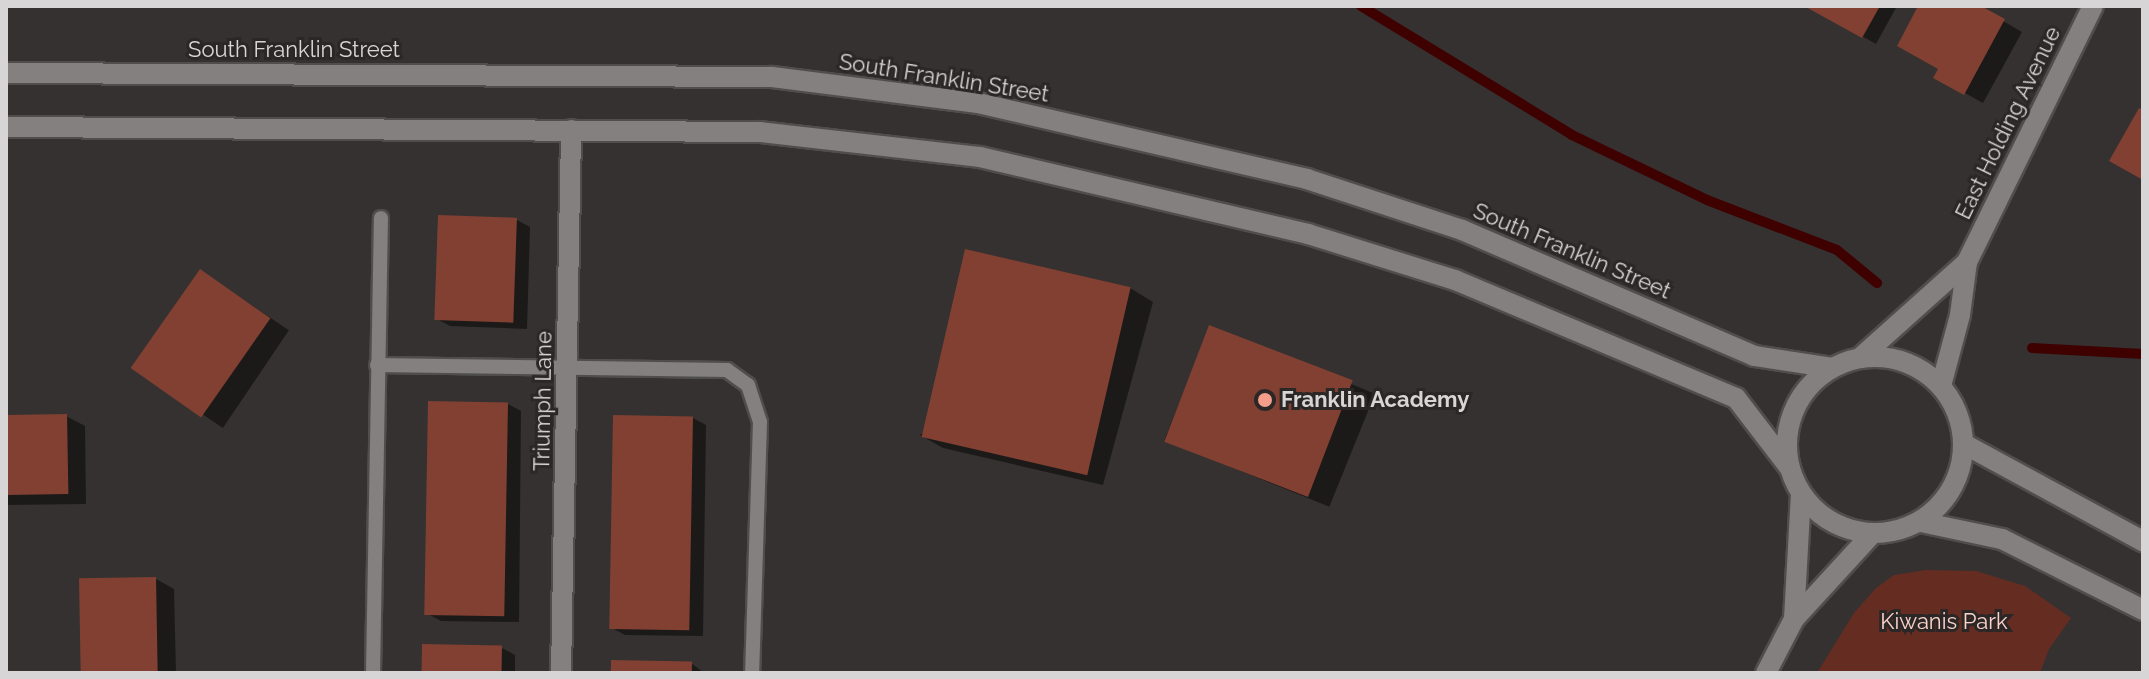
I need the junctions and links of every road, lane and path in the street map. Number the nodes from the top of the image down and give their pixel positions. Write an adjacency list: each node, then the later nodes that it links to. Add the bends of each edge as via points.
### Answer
1 (2093, 6): 6 (street, East Holding Avenue)
2 (6, 73): 10 (street, South Franklin Street, via 772,77 978,103 1307,179 1462,230 1754,356)
3 (6, 127): 4 (street)
4 (571, 130): 9 (street, Triumph Lane); 13 (street, via 760,132 980,157 1308,234 1455,280 1736,398)
5 (381, 218): 8 (lane)
6 (1967, 262): 7 (street, East Holding Avenue); 11 (street, East Holding Avenue, via 1960,315)
7 (1860, 358): 10 (street); 11 (street, via 1889,357 1919,365)
8 (377, 365): 9 (lane); 20 (lane)
9 (568, 366): 21 (street, Triumph Lane); 22 (lane, via 727,370 748,385 760,422)
10 (1832, 368): 13 (street, via 1810,386 1794,410 1787,438)
11 (1941, 386): 12 (street, via 1958,413)
12 (1964, 444): 15 (street, via 1959,475 1944,502); 17 (street)
13 (1789, 467): 14 (street)
14 (1801, 494): 16 (street, via 1843,530); 19 (street)
15 (1921, 522): 16 (street); 18 (street, via 2002,539)
16 (1872, 534): 19 (street)
17 (2143, 541)
18 (2143, 610)
19 (1794, 619): 23 (street)
20 (373, 673)
21 (561, 673)
22 (752, 673)
23 (1766, 673)

